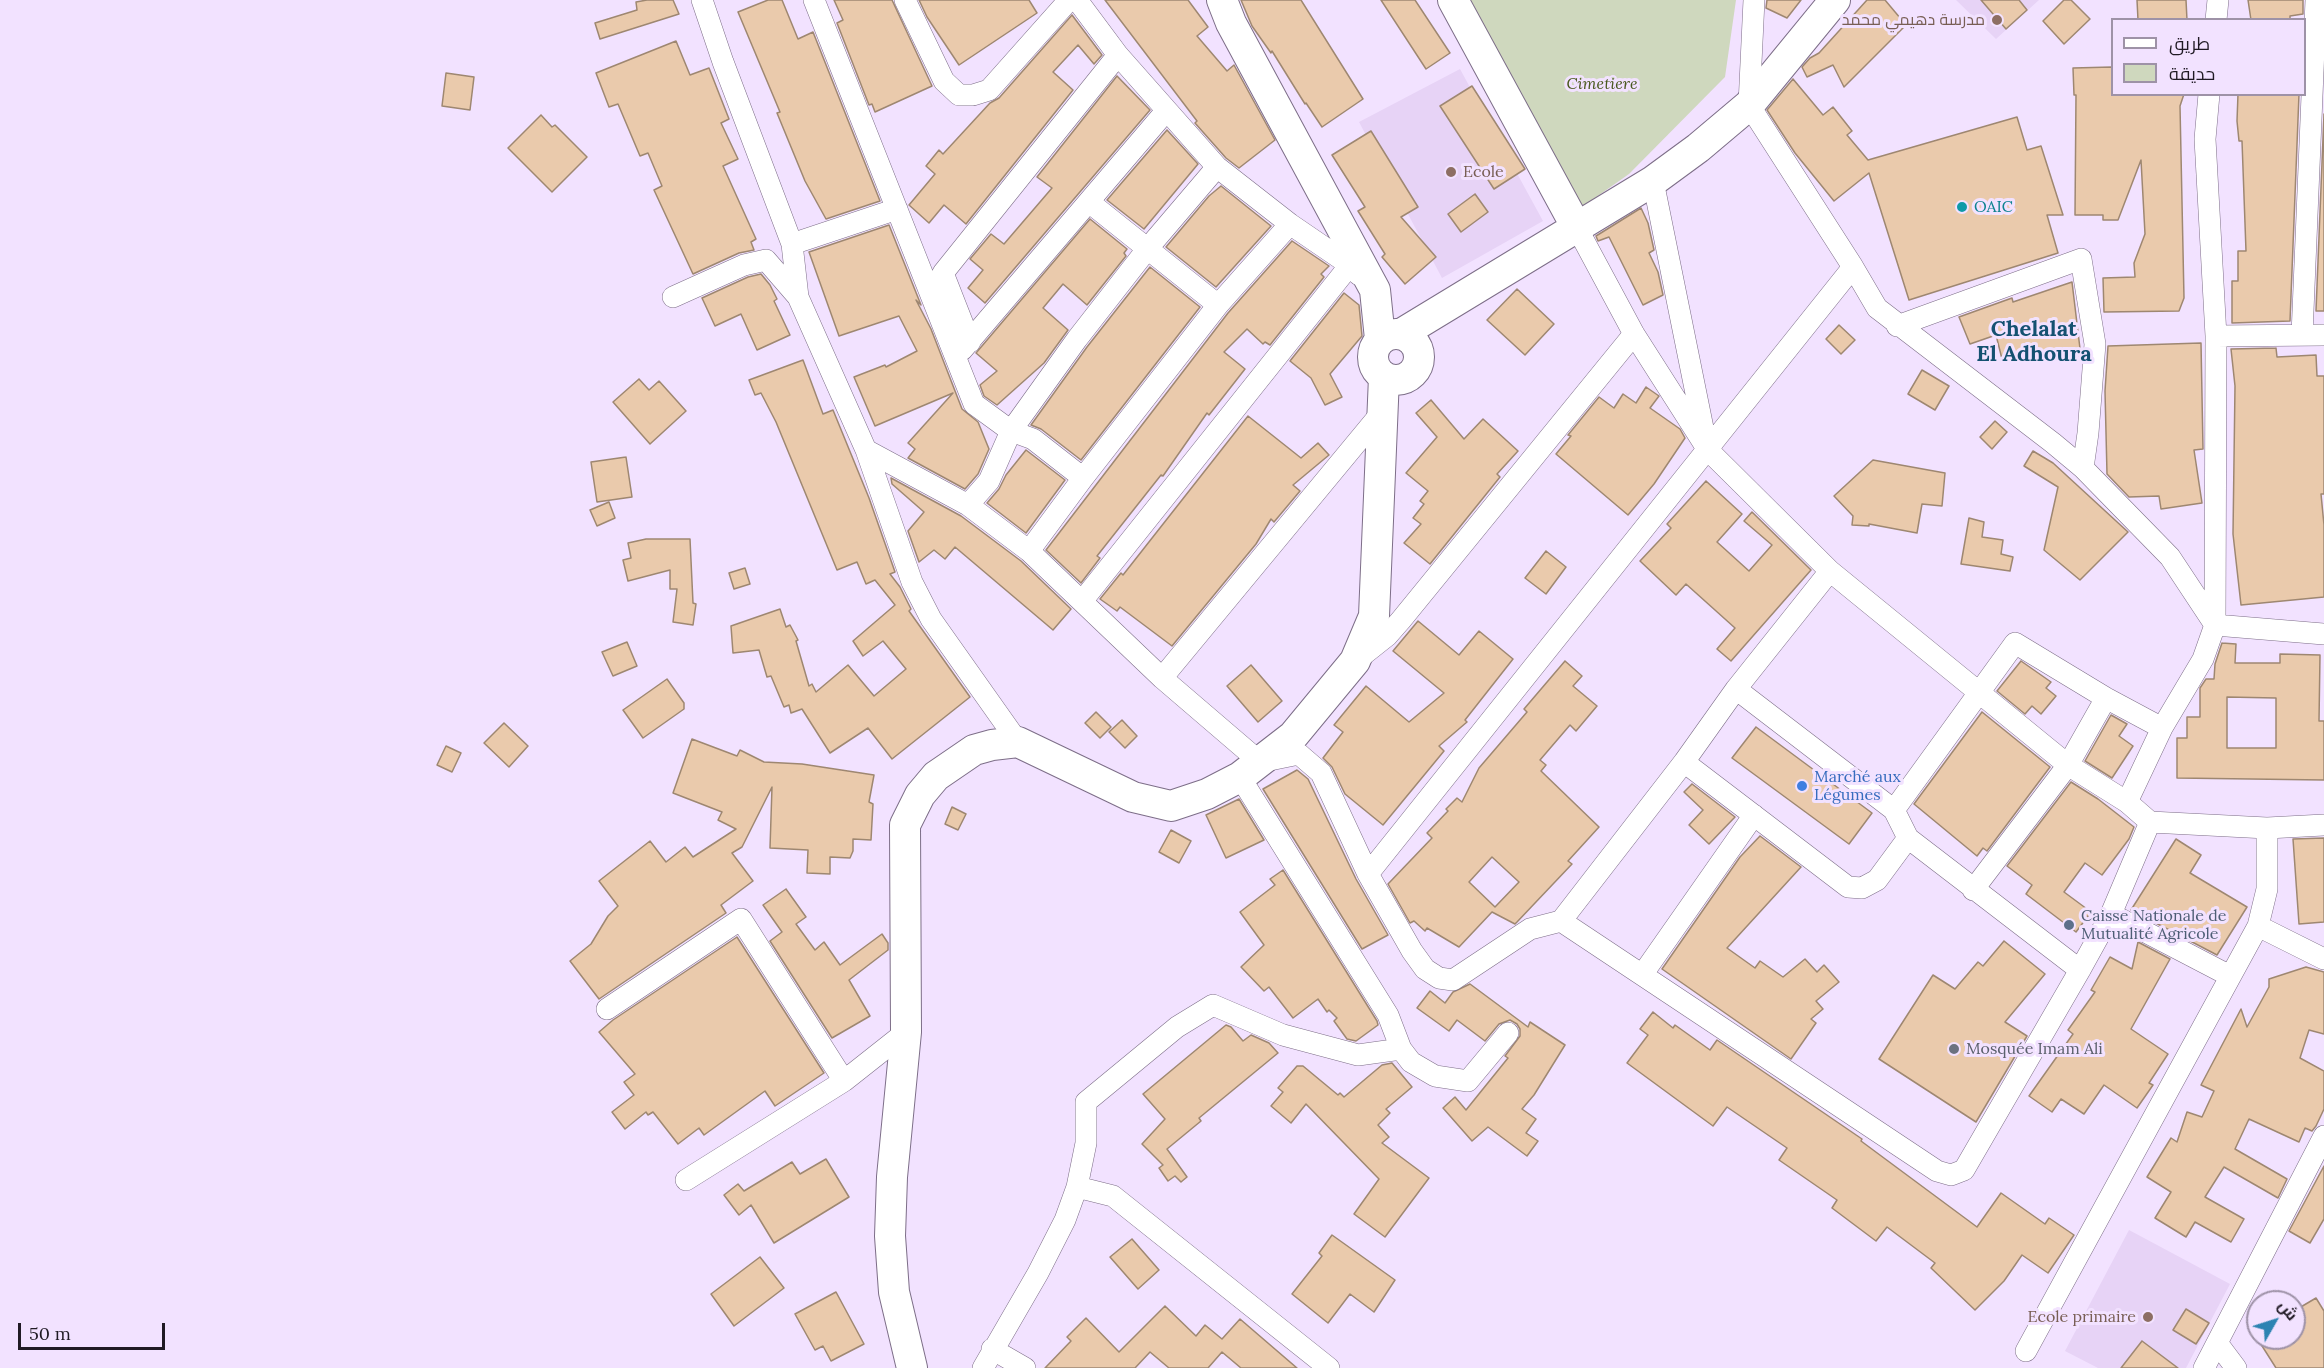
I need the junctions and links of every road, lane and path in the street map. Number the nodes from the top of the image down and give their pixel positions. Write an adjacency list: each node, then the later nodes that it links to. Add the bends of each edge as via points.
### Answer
1 (702, 0): 24 (street)
2 (814, 0): 21 (street)
3 (905, 0): 4 (street, via 944,81 959,95 974,96 989,90)
4 (1069, 0)
5 (1077, 0): 14 (street)
6 (1222, 0): 28 (main road)
7 (1454, 0): 23 (main road)
8 (1754, 0): 16 (street)
9 (1835, 0): 16 (main road)
10 (2218, 0): 13 (street)
11 (2316, 0): 12 (street); 34 (street)
12 (2324, 12)
13 (2216, 18)
14 (1118, 55): 17 (street); 38 (street, via 943,273)
15 (2209, 96): 36 (street, via 2205,139)
16 (1749, 105): 19 (main road); 27 (street)
17 (1166, 111): 18 (street); 20 (street)
18 (1217, 166): 22 (street); 25 (street)
19 (1653, 181): 23 (main road); 44 (street)
20 (1089, 202): 25 (street); 38 (street)
21 (897, 209): 24 (street); 39 (street)
22 (1290, 224): 26 (street); 31 (street)
23 (1577, 228): 33 (street); 37 (main road, via 1479,286)
24 (792, 244): 30 (street)
25 (1148, 248): 31 (street); 42 (street)
26 (1350, 265): 28 (street); 50 (street)
27 (1853, 267): 32 (street, via 1876,308); 44 (street)
28 (1374, 290): 37 (main road)
29 (673, 297): 30 (street, via 744,265 766,260)
30 (798, 297): 43 (street)
31 (1218, 305): 46 (street)
32 (1897, 326): 45 (street); 45 (street, via 2081,259 2095,344)
33 (1634, 334): 44 (street); 53 (street, via 1401,621)
34 (2302, 335): 35 (street); 36 (street)
35 (2324, 335)
36 (2216, 336): 51 (street)
37 (1400, 341): 40 (main road, via 1375,345 1373,361); 40 (main road, via 1420,358 1413,373 1400,380)
38 (970, 342): 39 (street)
39 (955, 359): 42 (street, via 974,404)
40 (1384, 377): 41 (main road)
41 (1382, 411): 53 (main road, via 1374,616); 54 (street)
42 (1011, 431): 46 (street, via 1033,439); 47 (street, via 989,481)
43 (866, 450): 47 (street); 59 (street, via 912,582 931,619)
44 (1708, 450): 49 (street); 70 (street)
45 (2083, 468): 51 (street, via 2170,557)
46 (1083, 477): 48 (street)
47 (968, 505): 48 (street)
48 (1029, 551): 50 (street)
49 (1830, 571): 55 (street); 56 (street)
50 (1083, 600): 54 (street)
51 (2214, 626): 52 (street); 58 (street, via 2202,660)
52 (2324, 634)
53 (1353, 663): 62 (main road, via 1293,736)
54 (1162, 678): 62 (street)
55 (1736, 689): 60 (street); 64 (street)
56 (1979, 694): 57 (street, via 2015,644); 61 (street); 64 (street)
57 (2106, 698): 58 (street); 61 (street)
58 (2162, 728): 63 (street)
59 (1018, 742): 62 (main road, via 1133,797 1171,806 1208,794); 80 (main road, via 974,750 952,763 920,795 905,825)
60 (1684, 762): 65 (street); 73 (street)
61 (2068, 765): 63 (street); 71 (street)
62 (1250, 769): 70 (street, via 1299,754 1321,773); 82 (street, via 1388,1015)
63 (2127, 802): 66 (street)
64 (1894, 810): 69 (street)
65 (1754, 815): 69 (street, via 1848,887 1862,888 1876,880); 77 (street)
66 (2150, 822): 68 (street); 72 (street)
67 (2324, 825): 68 (street)
68 (2267, 828): 74 (street, via 2267,889)
69 (1908, 838): 71 (street)
70 (1368, 874): 73 (street, via 1412,951 1425,969 1439,978 1454,980 1530,929)
71 (1973, 890): 76 (street)
72 (2111, 914): 76 (street); 78 (street)
73 (1561, 921): 77 (street)
74 (2258, 926): 75 (street); 78 (street)
75 (2324, 959)
76 (2080, 970): 77 (street, via 1964,1170 1952,1175 1937,1171)
77 (1642, 975)
78 (2230, 976): 89 (street)
79 (607, 1009): 83 (street, via 741,920)
80 (906, 1032): 83 (street); 91 (main road, via 890,1236 894,1292)
81 (1508, 1033): 82 (street, via 1468,1081 1435,1076 1411,1062)
82 (1401, 1049): 87 (street, via 1358,1055 1283,1035 1213,1005 1176,1027 1086,1102 1086,1143)
83 (844, 1081): 86 (street)
84 (2324, 1136): 85 (street)
85 (2317, 1164): 88 (street)
86 (686, 1180)
87 (1077, 1187): 90 (street, via 1065,1220); 93 (street, via 1113,1196)
88 (2218, 1344): 94 (street); 95 (street)
89 (2025, 1350)
90 (990, 1362): 92 (street)
91 (912, 1368)
92 (1025, 1368)
93 (1329, 1368)
94 (2204, 1368)
95 (2236, 1368)

